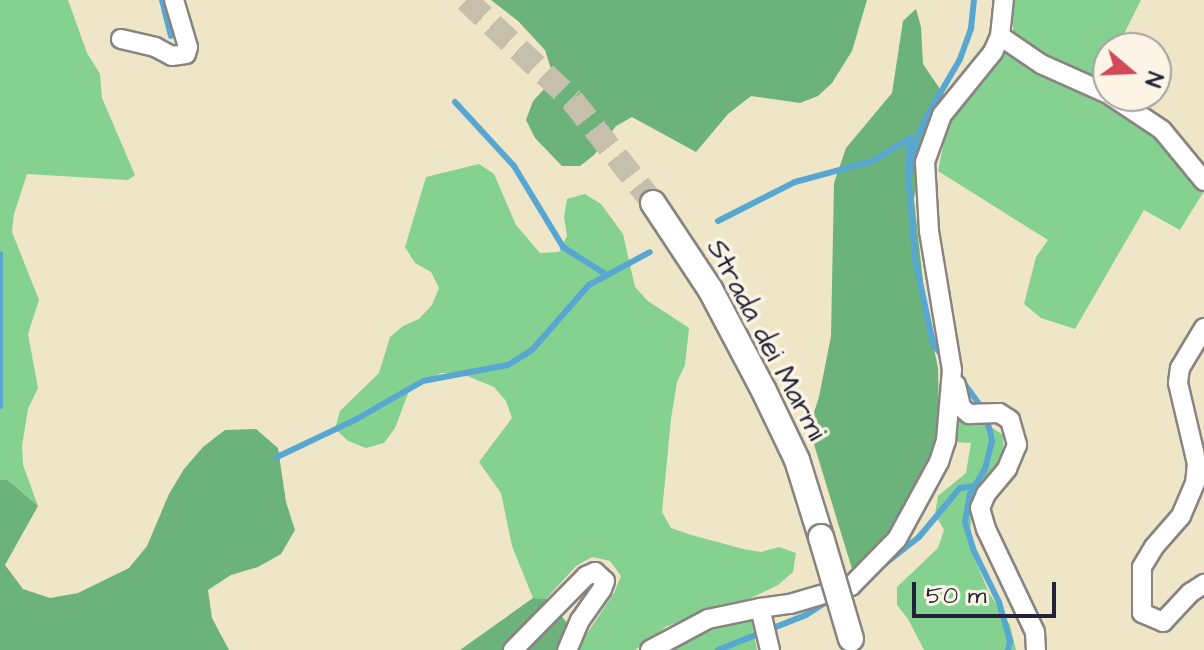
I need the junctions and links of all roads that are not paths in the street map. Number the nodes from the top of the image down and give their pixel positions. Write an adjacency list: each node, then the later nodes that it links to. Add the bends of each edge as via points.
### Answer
1 (174, 0): 4 (street, via 186,54 172,56)
2 (1004, 0): 3 (street)
3 (1000, 36): 5 (street, via 1041,64); 10 (street, via 978,73 942,115 925,162 929,231)
4 (121, 39)
5 (1092, 87)
6 (1135, 112): 7 (street, via 1162,130)
7 (1204, 181)
8 (653, 203): 13 (main road, Strada dei Marmi, bridge, via 710,289 797,460)
9 (1204, 328): 11 (street, via 1180,368 1178,383 1197,464 1195,483 1181,516 1142,567 1142,613 1163,622)
10 (952, 370): 12 (street, via 939,462 919,504 882,557 851,586); 18 (street, via 961,407 969,414 999,413 1010,420 1017,445 980,508 1035,632)
11 (1204, 584)
12 (761, 616): 14 (street); 17 (street, via 708,619)
13 (852, 644)
14 (769, 648)
15 (513, 650): 16 (street, via 595,572 605,581)
16 (567, 650)
17 (650, 650)
18 (1036, 650)

